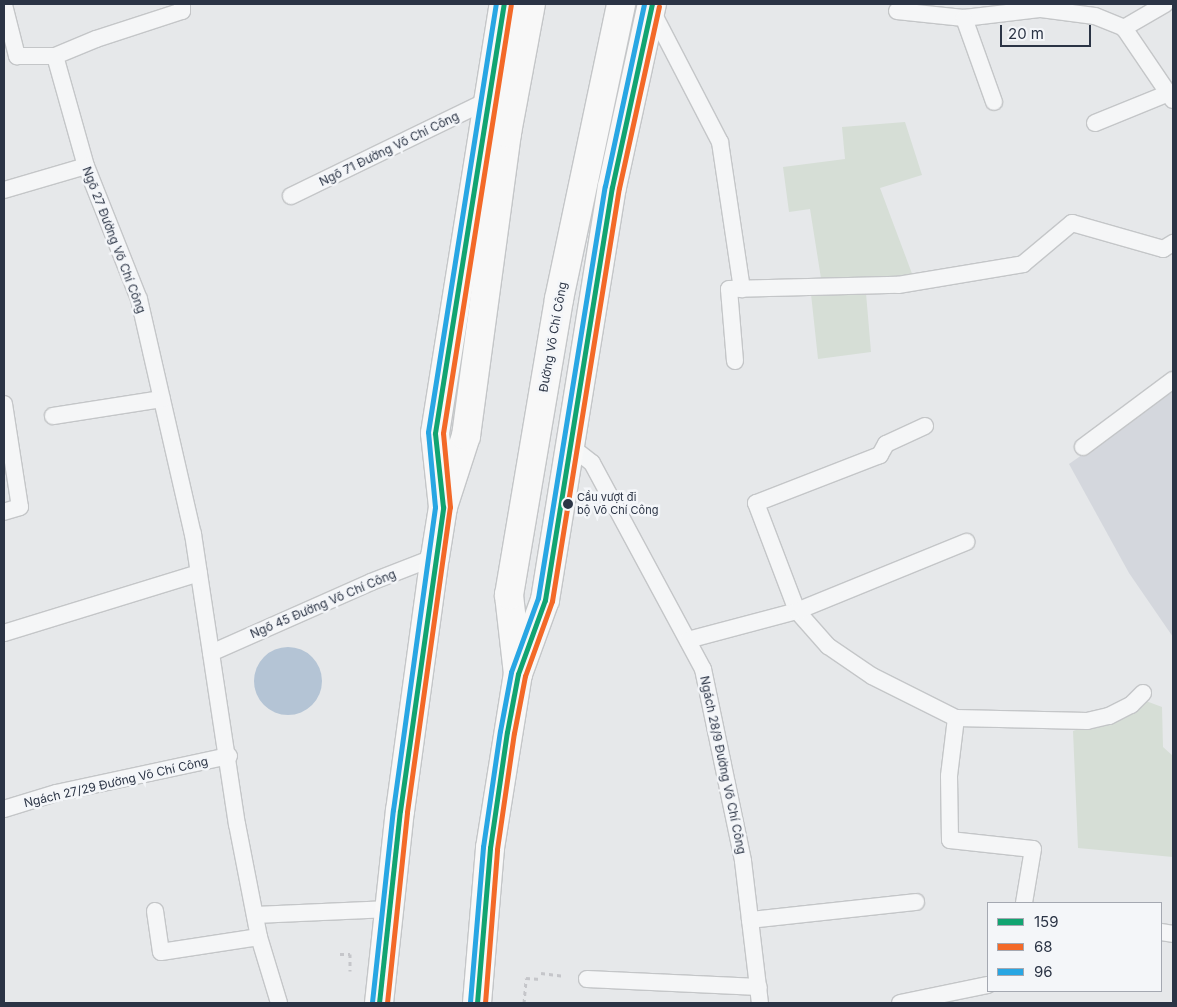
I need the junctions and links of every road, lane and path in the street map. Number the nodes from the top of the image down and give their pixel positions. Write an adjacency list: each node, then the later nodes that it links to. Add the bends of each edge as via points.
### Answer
1 (4, 4): 11 (lane, via 17,56)
2 (182, 4): 11 (lane, via 182,11)
3 (504, 4): 13 (main road)
4 (531, 4): 29 (main road, via 507,133 466,436)
5 (621, 4): 38 (main road, Đường Võ Chí Công, via 581,186 516,548 509,596)
6 (1165, 4): 10 (lane)
7 (652, 7): 20 (lane, via 720,142); 27 (main road, Đường Võ Chí Công, via 612,187)
8 (897, 11): 9 (lane)
9 (964, 18): 10 (lane, via 1041,9 1095,16); 14 (lane)
10 (1124, 28): 12 (lane)
11 (55, 56): 16 (lane, Ngõ 27 Đường Võ Chí Công)
12 (1171, 96): 15 (lane)
13 (487, 101): 18 (lane, Ngõ 71 Đường Võ Chí Công); 29 (main road, via 435,433)
14 (994, 102)
15 (1094, 123)
16 (86, 166): 17 (lane); 23 (lane, Ngõ 27 Đường Võ Chí Công, via 139,299)
17 (4, 190)
18 (291, 196)
19 (1173, 243): 20 (lane, via 1163,249 1072,223 1023,264 898,284)
20 (742, 289): 21 (lane, via 729,289)
21 (735, 361)
22 (1173, 380): 28 (lane)
23 (162, 399): 25 (lane); 33 (lane, Ngõ 27 Đường Võ Chí Công)
24 (4, 404): 30 (lane, via 20,507)
25 (54, 416)
26 (925, 426): 34 (lane, via 886,444 880,455 756,503)
27 (569, 446): 36 (lane, Ngách 28/9 Đường Võ Chí Công, via 592,463); 38 (main road, Đường Võ Chí Công, via 545,600)
28 (1083, 447)
29 (443, 507): 32 (main road)
30 (4, 512)
31 (966, 542): 34 (lane)
32 (435, 557): 37 (lane, Ngõ 45 Đường Võ Chí Công); 45 (main road)
33 (199, 573): 35 (lane); 37 (lane, Ngõ 27 Đường Võ Chí Công)
34 (796, 611): 36 (lane); 40 (lane, via 828,646 872,676)
35 (4, 633)
36 (688, 640): 48 (lane, Ngách 28/9 Đường Võ Chí Công, via 702,669 721,748)
37 (211, 653): 41 (lane, Ngõ 27 Đường Võ Chí Công)
38 (518, 674): 58 (main road, Đường Võ Chí Công, via 490,848)
39 (1144, 693): 40 (lane, via 1131,705 1109,716 1087,721)
40 (956, 718): 44 (lane, via 948,776 950,840 1033,849)
41 (229, 756): 42 (lane, Ngách 27/29 Đường Võ Chí Công, via 56,793); 47 (lane, via 237,824)
42 (4, 809)
43 (916, 902): 48 (lane)
44 (1024, 902)
45 (390, 909): 47 (lane); 57 (main road)
46 (156, 911): 49 (lane, via 161,952)
47 (255, 915): 49 (lane)
48 (750, 920): 55 (lane, Ngách 28/9 Đường Võ Chí Công)
49 (259, 937): 56 (lane)
50 (340, 954): 51 (path, via 350,954)
51 (350, 974)
52 (541, 979): 59 (path, via 526,978)
53 (587, 979): 55 (lane)
54 (987, 985): 60 (lane)
55 (760, 995)
56 (279, 1003)
57 (379, 1003)
58 (477, 1003)
59 (524, 1003)
60 (900, 1003)

